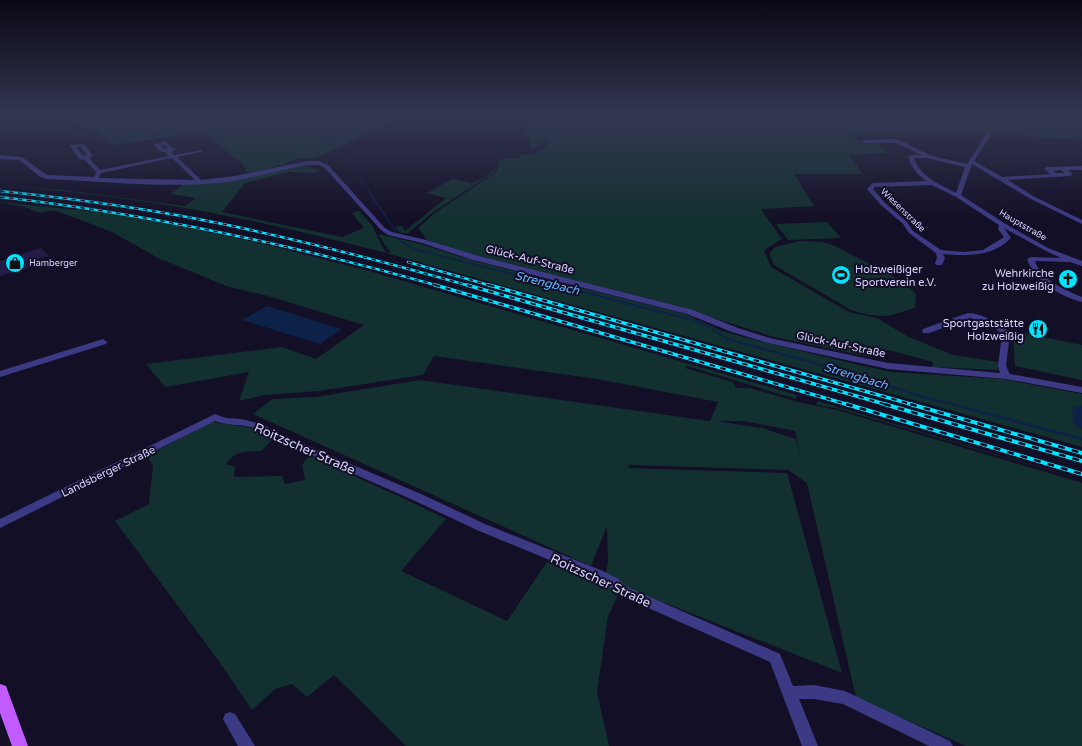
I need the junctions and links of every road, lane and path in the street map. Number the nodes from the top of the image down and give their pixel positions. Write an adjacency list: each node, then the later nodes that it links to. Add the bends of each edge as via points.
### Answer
1 (86, 151): 12 (street, via 90,156 86,158)
2 (167, 151): 7 (street)
3 (200, 151): 7 (street)
4 (917, 151): 8 (street)
5 (978, 151): 9 (street)
6 (0, 157): 15 (street, Glück-Auf-Straße, via 20,158 41,175)
7 (173, 157): 12 (street); 16 (street, via 198,180)
8 (930, 157): 9 (street); 17 (street, Hauptstraße, via 911,157 916,170)
9 (969, 164): 14 (street, via 977,164); 18 (street)
10 (1061, 168): 11 (street); 13 (street, via 1070,174); 13 (street, via 1047,169)
11 (1082, 168)
12 (99, 172): 15 (street)
13 (1056, 175): 14 (street)
14 (1000, 178): 19 (street, via 1031,197)
15 (94, 179): 16 (street, Glück-Auf-Straße)
16 (197, 182): 28 (street, Glück-Auf-Straße, via 319,163 326,166 390,234 690,312 768,340 901,368)
17 (933, 183): 18 (street, Hauptstraße); 21 (street, Wiesenstraße, via 873,185 870,189 911,232)
18 (958, 196): 20 (street, Hauptstraße)
19 (1082, 222)
20 (1002, 224): 21 (street, via 1001,229 1008,238 985,252); 22 (street, Hauptstraße, via 1046,249)
21 (938, 252): 23 (street, via 941,258)
22 (1079, 262): 24 (street, via 1030,259 1038,274 1069,295)
23 (939, 263)
24 (1082, 300)
25 (926, 331): 28 (street, via 972,314 999,327 1006,333 1002,366)
26 (103, 342): 27 (street)
27 (0, 374)
28 (1006, 376): 29 (street, Glück-Auf-Straße)
29 (1082, 390)
30 (215, 417): 31 (street, Landsberger Straße); 33 (street, Roitzscher Straße, via 259,426 481,527 598,575 623,590 775,658)
31 (0, 524)
32 (0, 691): 35 (main road)
33 (789, 693): 37 (street, Roitzscher Straße); 38 (street, via 814,692 845,698)
34 (230, 719): 36 (street)
35 (20, 746)
36 (247, 746)
37 (810, 746)
38 (945, 746)

